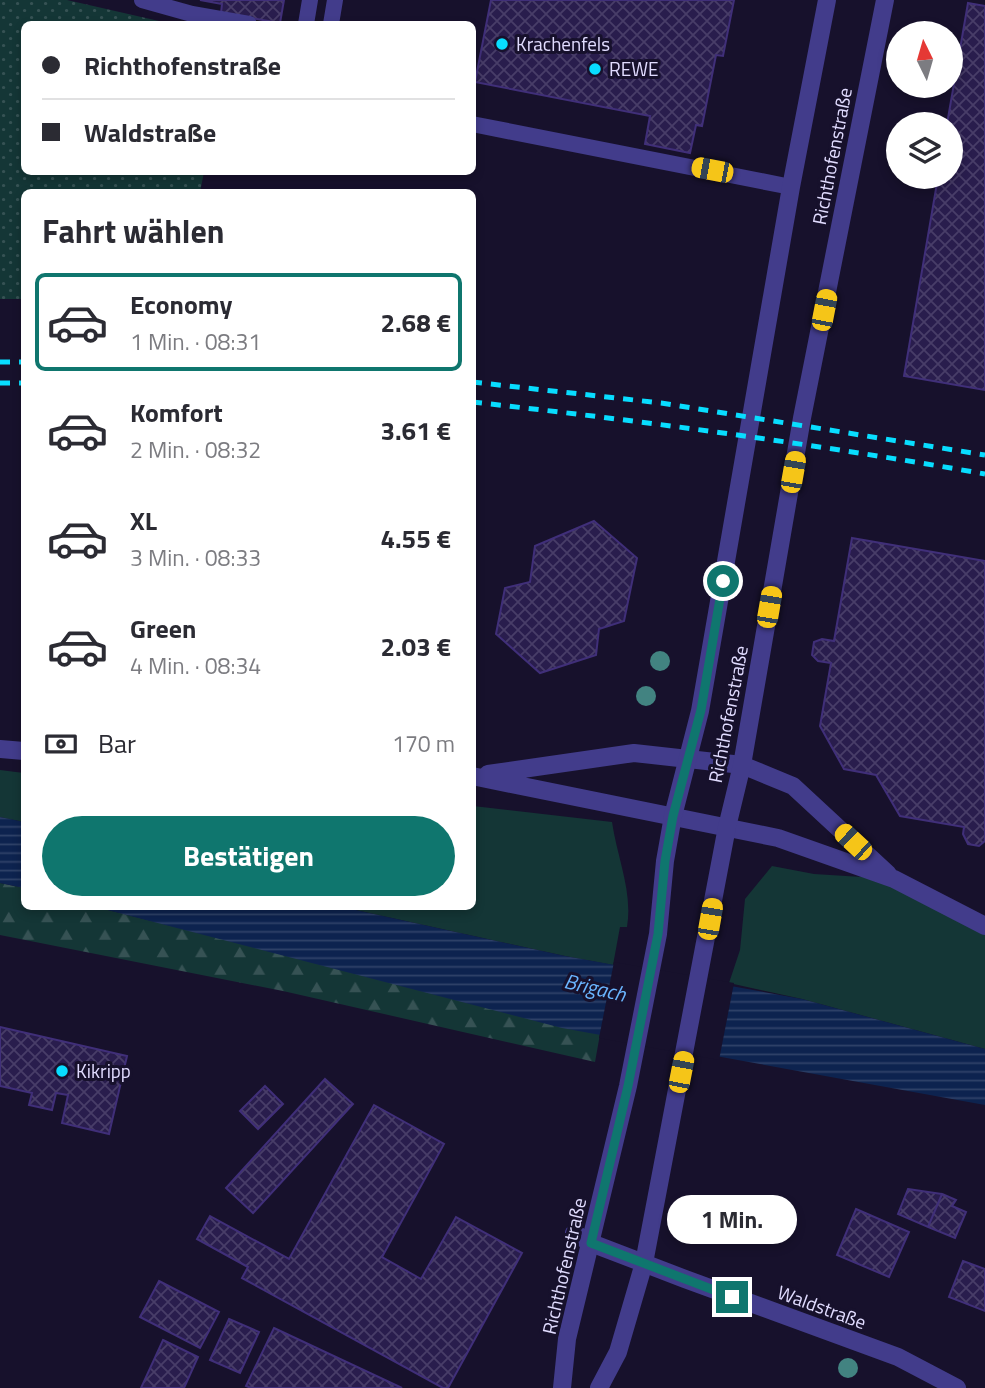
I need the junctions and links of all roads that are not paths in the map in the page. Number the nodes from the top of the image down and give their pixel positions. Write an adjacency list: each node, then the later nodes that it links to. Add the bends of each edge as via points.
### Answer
1 (142, 0): 6 (lane)
2 (310, 0): 7 (lane)
3 (335, 0): 8 (lane)
4 (827, 0): 10 (street, Richthofenstraße)
5 (885, 0): 14 (street, Richthofenstraße, via 802,418)
6 (232, 21)
7 (306, 21)
8 (332, 21)
9 (476, 125): 10 (lane)
10 (791, 187): 13 (street, Richthofenstraße)
11 (0, 749): 12 (street)
12 (21, 751)
13 (690, 758): 14 (street); 15 (street, via 634,753); 17 (street, Richthofenstraße)
14 (741, 765): 18 (street, Richthofenstraße); 19 (street, via 793,786)
15 (476, 776)
16 (476, 777): 17 (street)
17 (673, 816): 18 (street); 22 (street, Richthofenstraße, via 658,934)
18 (727, 827): 19 (street, via 778,838); 23 (street, Richthofenstraße)
19 (894, 879): 20 (street)
20 (985, 926)
21 (574, 1233): 22 (street, Waldstraße)
22 (591, 1243): 23 (street, Waldstraße); 24 (street, Richthofenstraße, via 567,1339)
23 (644, 1263): 25 (street, Richthofenstraße, via 618,1352); 26 (street, Waldstraße, via 898,1357)
24 (562, 1388)
25 (599, 1388)
26 (957, 1388)

